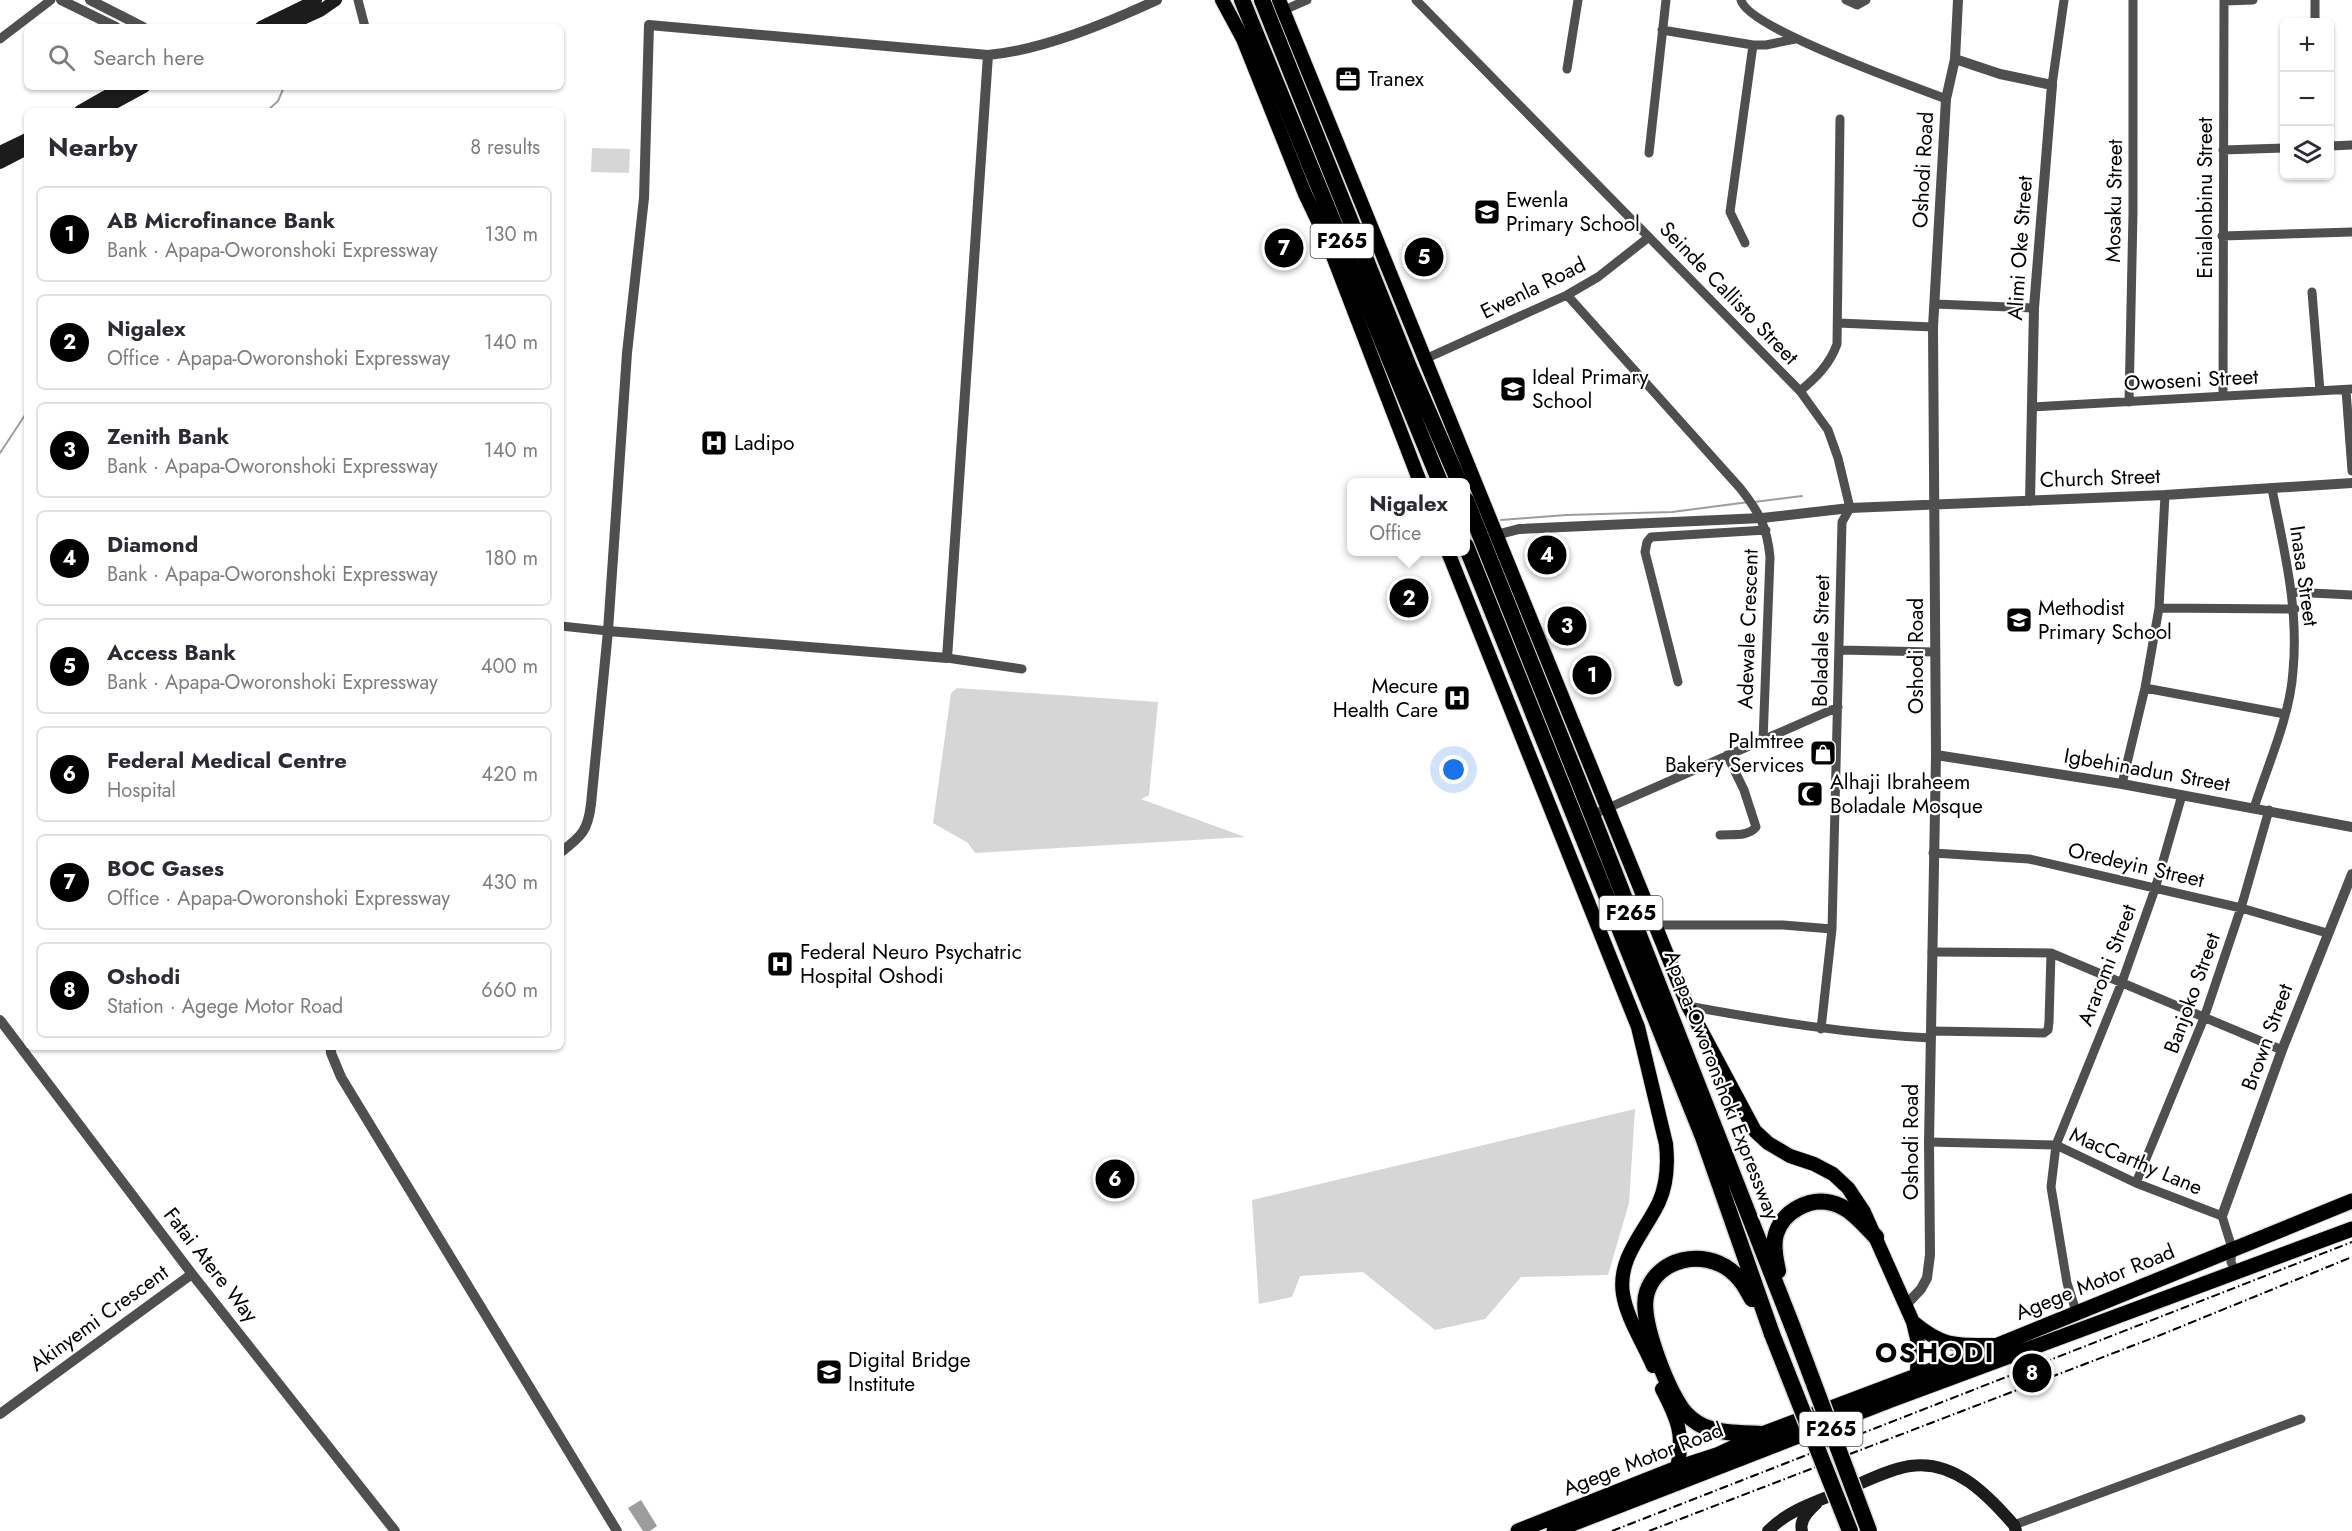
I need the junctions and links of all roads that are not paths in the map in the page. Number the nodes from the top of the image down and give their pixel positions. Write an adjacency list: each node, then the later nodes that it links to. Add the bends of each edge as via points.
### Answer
1 (51, 0): 32 (street)
2 (61, 0): 26 (street)
3 (90, 0): 27 (street)
4 (316, 0): 28 (main road)
5 (336, 0): 29 (main road)
6 (358, 0): 30 (street)
7 (1157, 0): 35 (street, via 1102,26)
8 (1222, 0): 55 (main road, via 1243,39 1305,194)
9 (1242, 0): 55 (highway, F265)
10 (1262, 0): 75 (highway, F265)
11 (1307, 0): 24 (street)
12 (1416, 0): 57 (street, Seinde Callisto Street)
13 (1578, 0): 37 (street)
14 (1666, 0): 31 (street)
15 (1741, 0): 33 (street, via 1752,14)
16 (1846, 0): 17 (street, via 1857,5)
17 (1866, 0)
18 (1958, 0): 36 (street, Oshodi Road)
19 (2064, 0): 38 (street, Alimi Oke Street)
20 (2133, 0): 70 (street, Mosaku Street)
21 (2224, 0): 22 (street); 49 (street, Enialonbinu Street)
22 (2253, 0)
23 (2315, 0): 25 (street)
24 (1281, 6): 65 (main road, Apapa-Oworonshoki Expressway)
25 (2315, 18)
26 (110, 24)
27 (137, 24)
28 (267, 24)
29 (292, 24)
30 (364, 24)
31 (1662, 30): 34 (street); 52 (street)
32 (0, 39)
33 (1795, 39): 34 (street); 41 (street)
34 (1753, 45): 58 (street, via 1730,212)
35 (988, 55): 93 (street, via 649,25 644,198 627,353); 96 (street)
36 (1954, 59): 38 (street); 41 (street, Oshodi Road)
37 (1567, 69)
38 (2052, 85): 62 (street, Alimi Oke Street)
39 (117, 90): 42 (main road)
40 (138, 90): 43 (main road)
41 (1946, 99): 61 (street, Oshodi Road)
42 (85, 108)
43 (106, 108)
44 (1840, 118): 63 (street)
45 (24, 140): 51 (main road)
46 (2352, 145): 47 (street)
47 (2334, 146)
48 (2280, 148): 49 (street)
49 (2223, 150): 56 (street, Enialonbinu Street)
50 (24, 151): 53 (main road)
51 (0, 152)
52 (1649, 153)
53 (0, 163)
54 (2352, 232): 56 (street)
55 (1332, 235): 73 (main road); 74 (highway, F265)
56 (2222, 236): 69 (street, Enialonbinu Street)
57 (1649, 237): 60 (street, Ewenla Road); 67 (street, Seinde Callisto Street)
58 (1745, 243)
59 (2312, 292): 68 (street)
60 (1568, 295): 65 (street, Ewenla Road); 83 (street, Adewale Crescent)
61 (1935, 304): 62 (street); 64 (street, Oshodi Road)
62 (2034, 308): 71 (street, Alimi Oke Street)
63 (1838, 323): 64 (street); 67 (street, via 1833,356 1815,380)
64 (1933, 327): 80 (street, Oshodi Road)
65 (1425, 359): 85 (main road, Apapa-Oworonshoki Expressway)
66 (2349, 390): 68 (street, Owoseni Street); 72 (street)
67 (1800, 391): 81 (street, Seinde Callisto Street, via 1828,430)
68 (2320, 391): 69 (street, Owoseni Street)
69 (2223, 396): 70 (street, Owoseni Street)
70 (2129, 402): 71 (street, Owoseni Street)
71 (2032, 406): 79 (street, Alimi Oke Street)
72 (2352, 471)
73 (1418, 478)
74 (1438, 478)
75 (1457, 478)
76 (2352, 483): 77 (street, Church Street)
77 (2272, 489): 78 (street, Church Street); 88 (street, Inasa Street)
78 (2165, 495): 79 (street, Church Street); 90 (street)
79 (2030, 501): 80 (street, Church Street)
80 (1935, 506): 81 (street, Church Street); 95 (street, Oshodi Road)
81 (1850, 508): 83 (street, Church Street); 94 (street, Boladale Street, via 1842,522)
82 (1470, 509): 109 (highway, Apapa-Oworonshoki Expressway / F265)
83 (1762, 518): 84 (street, Adewale Crescent); 85 (street, Church Street, via 1519,529)
84 (1766, 530): 98 (street, via 1651,537 1647,542 1645,552); 102 (street, Adewale Crescent, via 1770,557)
85 (1496, 535): 109 (main road, Apapa-Oworonshoki Expressway)
86 (1450, 556): 150 (main road, via 1638,1027 1668,1160 1659,1202 1629,1253 1622,1293 1627,1314 1678,1420 1681,1450)
87 (1470, 556): 144 (highway, Apapa-Oworonshoki Expressway / F265, via 1703,1137)
88 (2292, 592): 89 (street); 91 (street, Inasa Street)
89 (2352, 595)
90 (2159, 608): 91 (street); 99 (street)
91 (2295, 609): 101 (street, Inasa Street, via 2294,672)
92 (564, 626): 93 (street)
93 (608, 631): 96 (street); 112 (street, via 589,824)
94 (1839, 650): 95 (street); 100 (street, Boladale Street)
95 (1935, 652): 104 (street, Oshodi Road)
96 (947, 658): 97 (street)
97 (1022, 669)
98 (1678, 682)
99 (2145, 688): 101 (street); 105 (street)
100 (1838, 707): 102 (street); 118 (street, Boladale Street)
101 (2285, 714): 107 (street, Inasa Street)
102 (1763, 741): 103 (street)
103 (1727, 755): 109 (street); 111 (street, via 1756,827 1745,834)
104 (1935, 755): 105 (street, Igbehinadun Street); 113 (street, Oshodi Road)
105 (2122, 784): 106 (street, Igbehinadun Street)
106 (2182, 795): 107 (street, Igbehinadun Street); 115 (street, Araromi Street)
107 (2254, 808): 108 (street, Igbehinadun Street)
108 (2269, 810): 110 (street, Igbehinadun Street); 116 (street, Banjoko Street)
109 (1599, 811): 117 (main road, Apapa-Oworonshoki Expressway); 143 (highway, Apapa-Oworonshoki Expressway / F265)
110 (2352, 827)
111 (1720, 835)
112 (564, 850)
113 (1933, 854): 115 (street, Oredeyin Street, via 2030,859); 120 (street, Oshodi Road)
114 (2352, 874): 119 (street, Brown Street)
115 (2155, 889): 116 (street, Oredeyin Street); 122 (street, Araromi Street)
116 (2241, 908): 119 (street, Oredeyin Street); 124 (street, Banjoko Street)
117 (1654, 925): 118 (street); 123 (main road, Apapa-Oworonshoki Expressway)
118 (1832, 929): 126 (street, Boladale Street)
119 (2327, 933): 129 (street, Brown Street)
120 (1932, 952): 121 (street); 127 (street, Oshodi Road)
121 (2051, 953): 122 (street); 127 (street, via 2049,1022 2044,1034)
122 (2122, 982): 124 (street); 131 (street, Araromi Street)
123 (1688, 1006): 126 (street); 136 (main road, Apapa-Oworonshoki Expressway, via 1755,1131 1790,1156 1833,1174 1848,1188)
124 (2204, 1018): 129 (street); 132 (street, Banjoko Street)
125 (0, 1020): 139 (street, Fatai Atere Way)
126 (1821, 1029): 127 (street, via 1875,1036)
127 (1931, 1035): 130 (street, Oshodi Road)
128 (331, 1050): 154 (street, via 341,1077)
129 (2282, 1050): 134 (street, Brown Street)
130 (1929, 1142): 131 (street, MacCarthy Lane); 140 (street, Oshodi Road, via 1930,1254 1921,1289)
131 (2056, 1146): 132 (street, MacCarthy Lane); 141 (street, Araromi Street, via 2050,1187 2067,1283)
132 (2136, 1183): 134 (street, MacCarthy Lane)
133 (2352, 1201): 137 (highway, Agege Motor Road)
134 (2222, 1216): 137 (street, MacCarthy Lane)
135 (2352, 1229): 138 (highway, Agege Motor Road)
136 (1876, 1237): 140 (main road, Apapa-Oworonshoki Expressway); 143 (highway, via 1846,1209 1833,1203 1807,1203 1791,1212 1779,1227 1774,1245)
137 (2232, 1248): 138 (street, MacCarthy Lane); 141 (highway, Agege Motor Road)
138 (2235, 1273): 156 (highway, Agege Motor Road, via 1891,1400)
139 (192, 1274): 147 (street, Akinyemi Crescent); 153 (street, Fatai Atere Way)
140 (1905, 1306): 142 (main road, Apapa-Oworonshoki Expressway)
141 (2076, 1311): 145 (highway, Agege Motor Road)
142 (1913, 1322): 145 (main road, Apapa-Oworonshoki Expressway, via 1943,1342); 146 (main road, Apapa-Oworonshoki Expressway, via 1918,1343)
143 (1792, 1328): 160 (highway, Apapa-Oworonshoki Expressway / F265, bridge)
144 (1772, 1334): 149 (highway, via 1743,1282 1723,1266 1686,1259 1663,1269 1646,1293 1647,1327 1683,1411 1701,1425 1718,1431); 159 (highway, Apapa-Oworonshoki Expressway / F265, bridge)
145 (1998, 1345): 146 (highway, Agege Motor Road)
146 (1917, 1375): 149 (highway, Agege Motor Road)
147 (0, 1414)
148 (2301, 1419): 152 (street)
149 (1762, 1434): 150 (highway, Agege Motor Road)
150 (1677, 1468): 155 (highway, Agege Motor Road)
151 (1822, 1499): 152 (main road, via 1900,1468 1927,1466 1972,1483); 157 (main road, via 1804,1506); 158 (main road, via 1804,1518)
152 (2015, 1528)
153 (395, 1531)
154 (617, 1531)
155 (1518, 1531)
156 (1554, 1531)
157 (1768, 1531)
158 (1802, 1531)
159 (1850, 1531)
160 (1869, 1531)

